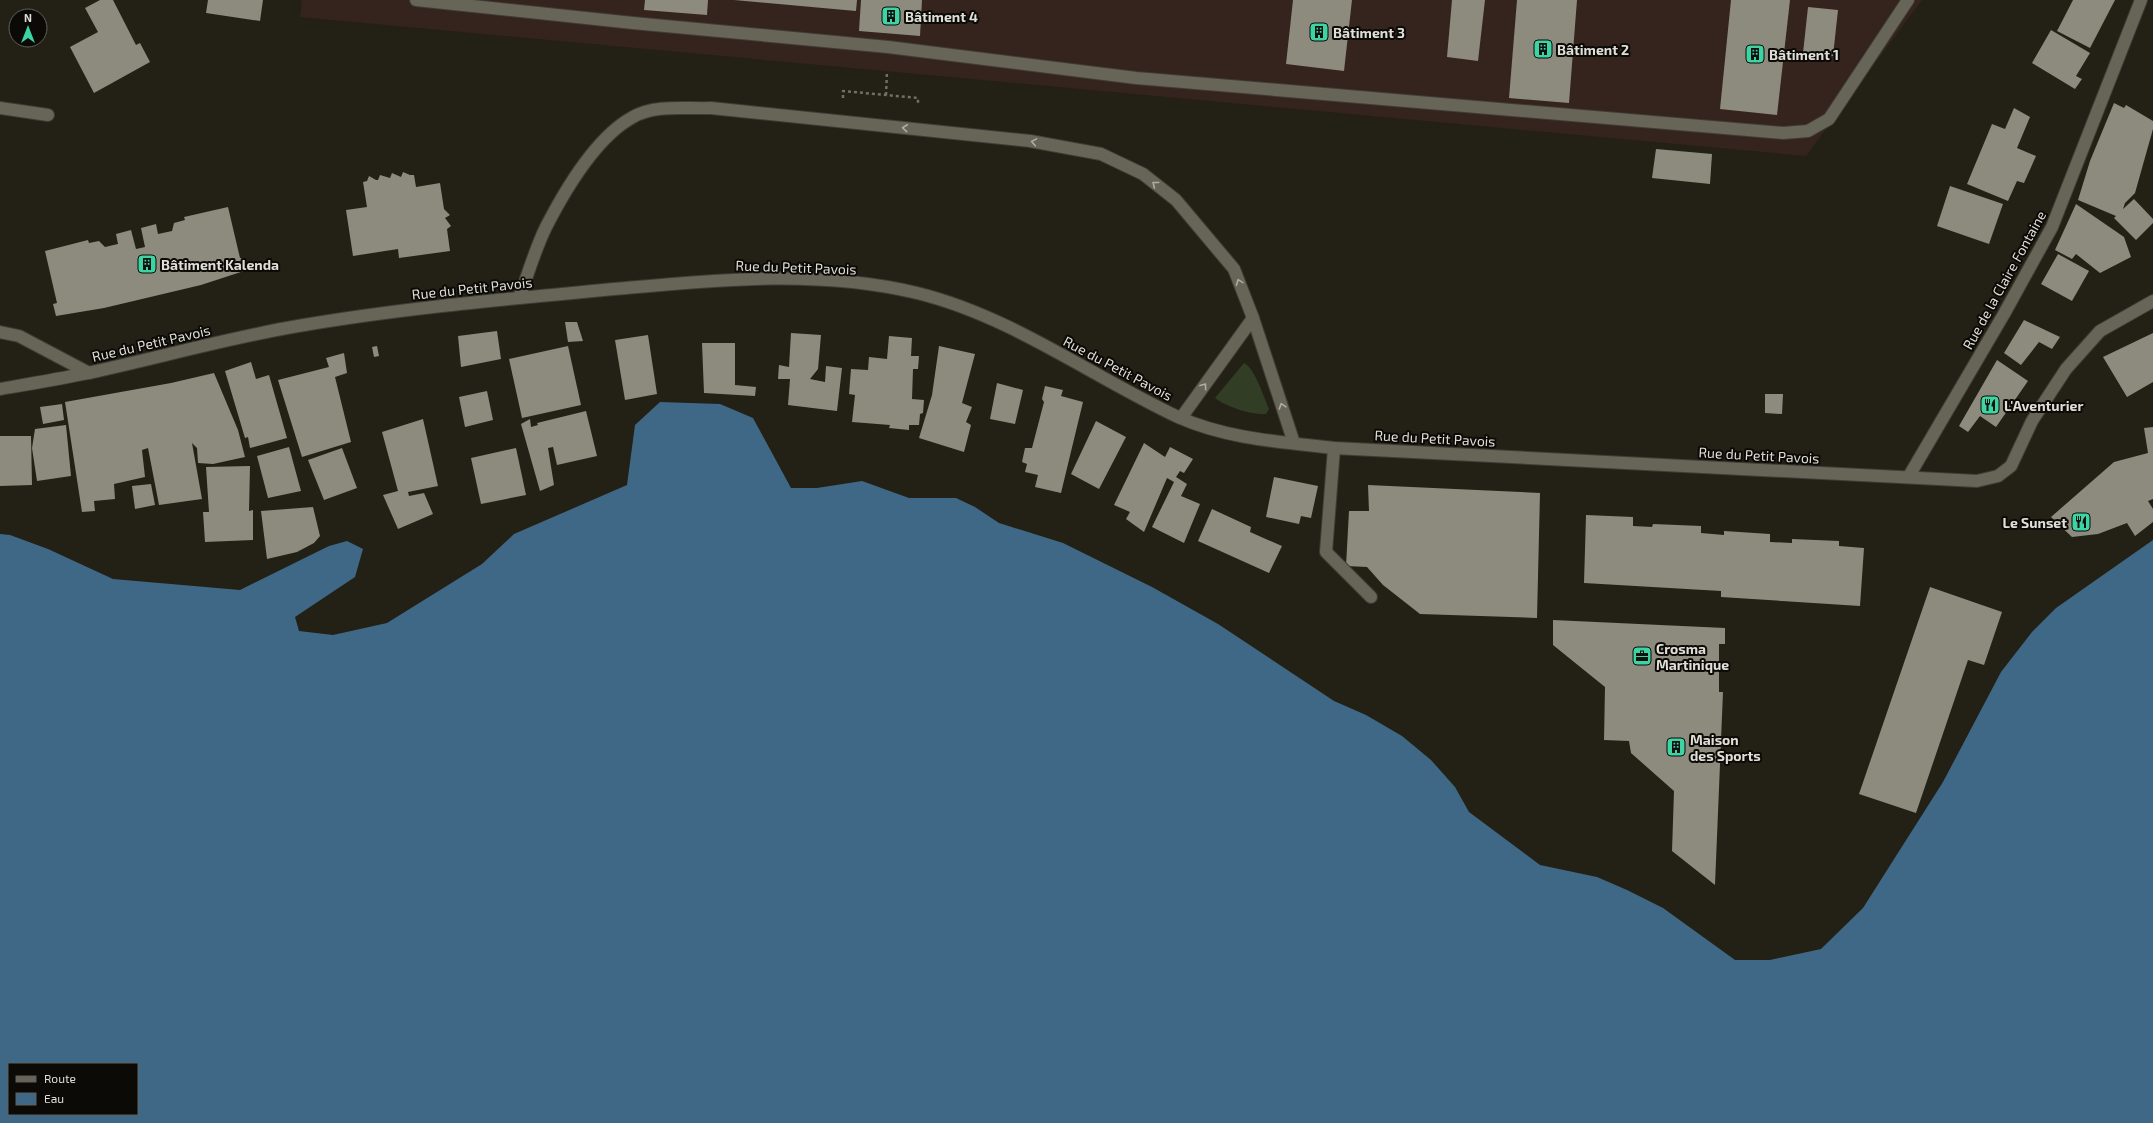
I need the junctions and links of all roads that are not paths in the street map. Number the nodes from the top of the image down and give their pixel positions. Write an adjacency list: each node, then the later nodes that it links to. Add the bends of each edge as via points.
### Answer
1 (416, 0): 2 (street, via 888,47 1136,78 1783,133 1808,131 1829,119)
2 (1908, 0)
3 (2142, 0): 15 (street, Rue de la Claire Fontaine, via 2052,227)
4 (0, 108): 5 (street)
5 (48, 115)
6 (519, 298): 8 (street, one-way to 6, via 1234,269 1176,200 1142,174 1101,154 1030,141 711,108 660,109 634,116 608,135 586,161 546,228); 10 (street, Rue du Petit Pavois, via 296,326); 12 (street, Rue du Petit Pavois, via 756,278 847,281 916,292 973,310)
7 (2153, 301): 15 (street, Rue du Petit Pavois, via 2143,304 2100,331 2066,369 2032,421 2011,466 1998,476 1977,481)
8 (1253, 318): 12 (street, one-way to 8); 13 (street, one-way to 8)
9 (0, 332): 10 (street, via 19,336)
10 (89, 373): 11 (street, Rue du Petit Pavois)
11 (0, 389)
12 (1181, 418): 13 (street, Rue du Petit Pavois, via 1242,437)
13 (1294, 443): 14 (street, Rue du Petit Pavois)
14 (1334, 448): 15 (street, Rue du Petit Pavois, via 1777,472); 16 (street, via 1326,552)
15 (1909, 476)
16 (1370, 597)

